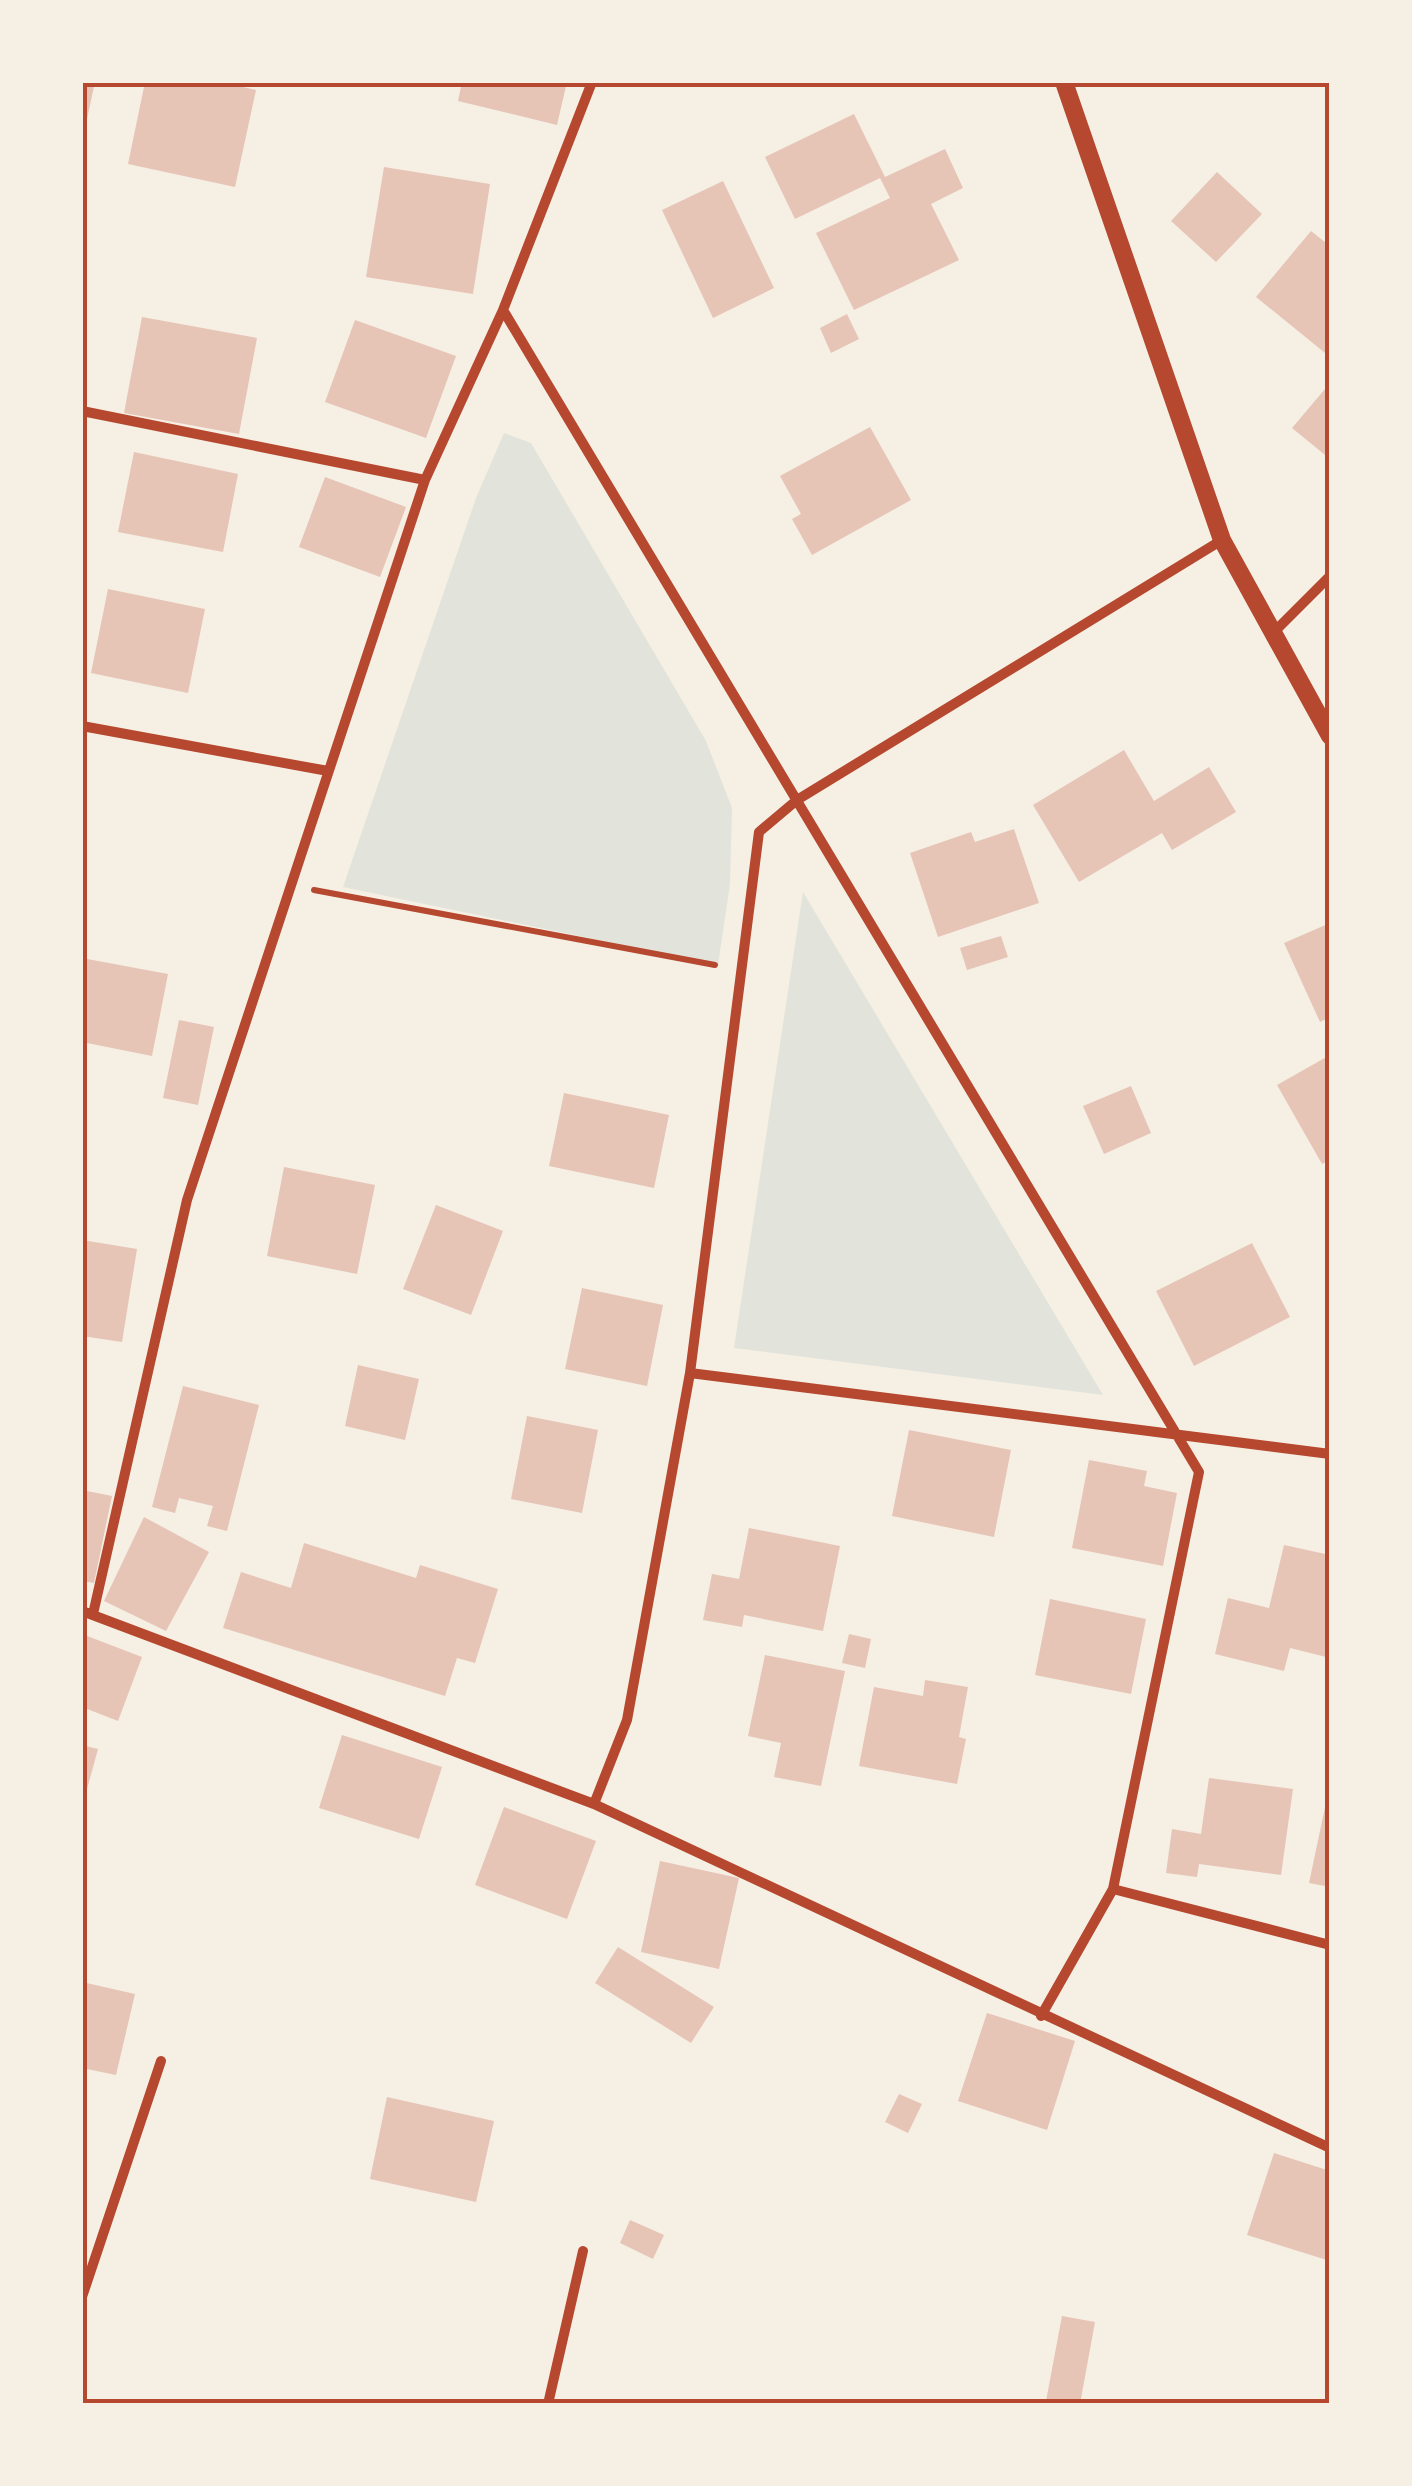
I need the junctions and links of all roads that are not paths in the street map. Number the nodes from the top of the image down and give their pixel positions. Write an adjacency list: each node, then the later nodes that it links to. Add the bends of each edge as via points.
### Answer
1 (592, 82): 3 (street)
2 (1064, 82): 6 (street)
3 (503, 310): 5 (street); 12 (street)
4 (82, 411): 5 (street)
5 (424, 480): 11 (street)
6 (1222, 540): 8 (street); 12 (street)
7 (1330, 576): 8 (street)
8 (1273, 633): 10 (street)
9 (82, 726): 11 (street)
10 (1330, 736)
11 (328, 771): 16 (street, via 187,1200)
12 (797, 800): 13 (street, via 759,832); 14 (street)
13 (690, 1373): 14 (street); 17 (street, via 627,1720)
14 (1177, 1436): 15 (street); 18 (street, via 1198,1472)
15 (1330, 1454)
16 (88, 1612): 17 (street)
17 (594, 1804): 20 (street)
18 (1113, 1889): 19 (street); 20 (street)
19 (1330, 1945)
20 (1041, 2016): 22 (street)
21 (161, 2061): 24 (street)
22 (1330, 2148)
23 (583, 2251): 25 (street)
24 (82, 2297)
25 (548, 2404)

